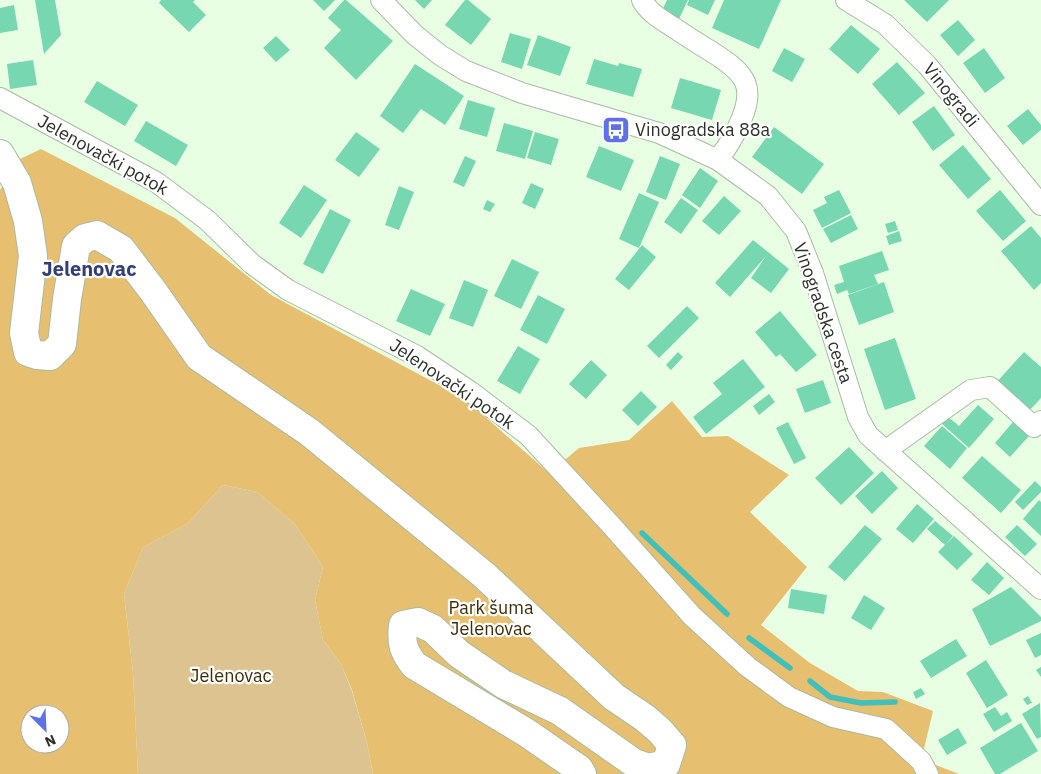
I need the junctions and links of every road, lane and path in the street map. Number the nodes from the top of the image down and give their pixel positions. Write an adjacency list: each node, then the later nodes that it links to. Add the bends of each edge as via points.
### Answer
1 (381, 0): 6 (street, Vinogradska cesta, via 415,35 466,71 522,93 659,133)
2 (642, 0): 6 (street, via 657,17 734,66 744,78 748,92 746,108)
3 (846, 0): 7 (street, Vinogradi, via 885,24 927,65)
4 (0, 98): 12 (street, Jelenovački potok, via 156,182 207,220 252,264 288,290 417,356 471,392 528,435 692,616 748,667 788,697 833,717 886,730 921,761)
5 (0, 154): 11 (street, via 17,183 32,247 24,333 28,352 50,356 62,344 76,246 85,238 97,235 121,249 199,357 309,432 484,575 614,697 645,718 672,745 666,764 649,768 634,763 560,711 503,684 459,654 433,629 418,622 403,625 401,639 404,652 414,665 527,733)
6 (718, 160): 9 (street, Vinogradska cesta, via 768,196 796,232 813,273 858,417 868,435)
7 (1041, 205)
8 (1041, 421): 9 (street, via 1034,426 990,387 983,387 971,390)
9 (885, 451): 10 (street, Vinogradska cesta)
10 (1041, 589)
11 (582, 774)
12 (928, 774)

